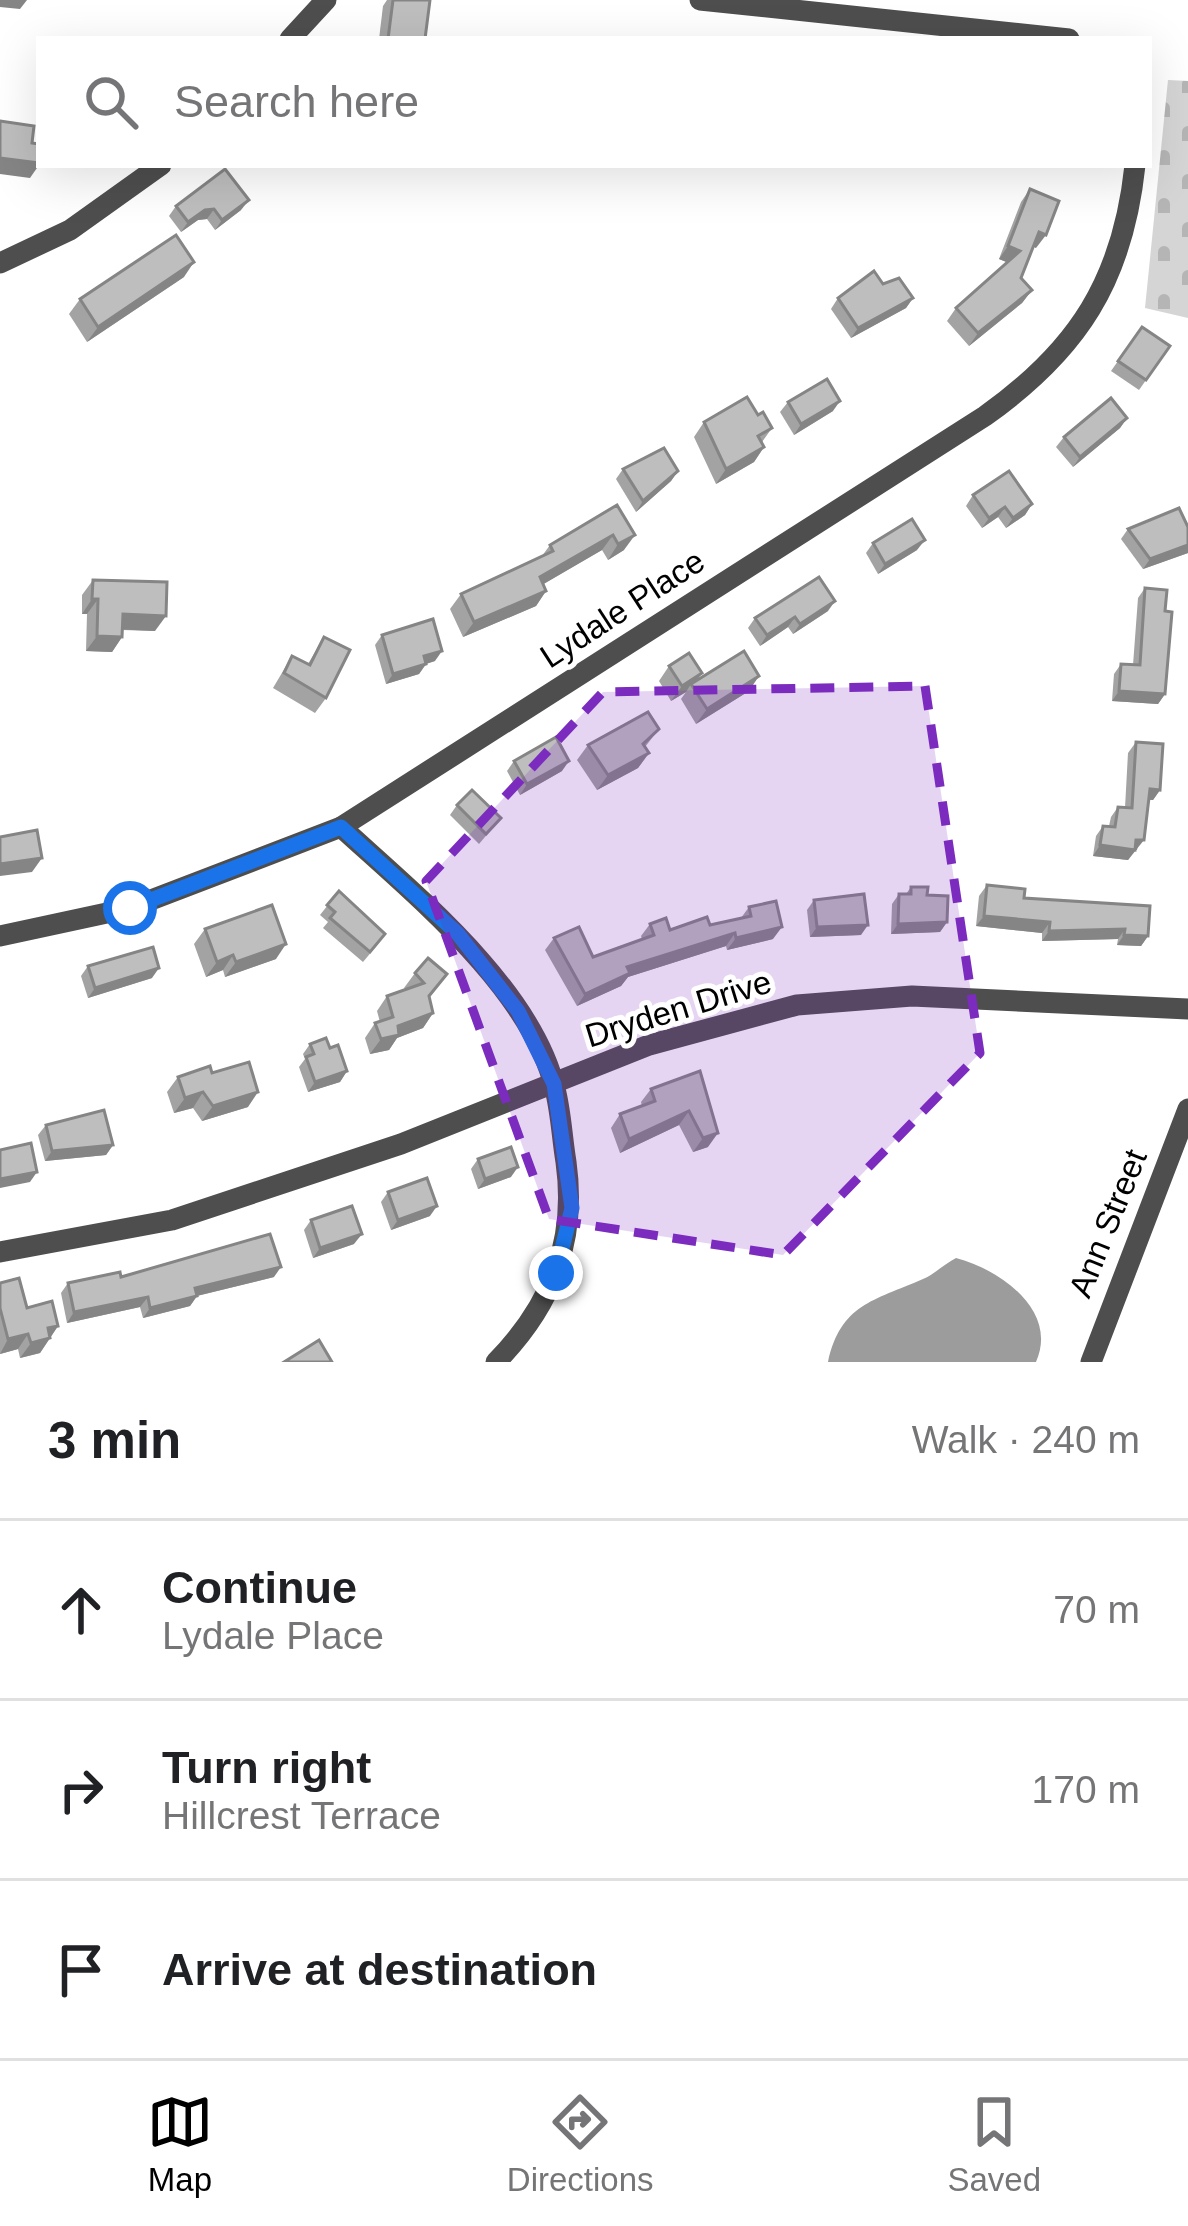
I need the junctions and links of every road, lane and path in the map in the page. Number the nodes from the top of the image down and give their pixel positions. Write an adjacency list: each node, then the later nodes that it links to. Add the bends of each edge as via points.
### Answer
1 (326, 0): 3 (street)
2 (700, 0): 4 (street)
3 (293, 36)
4 (1041, 36)
5 (157, 168): 7 (street, via 70,230)
6 (1135, 168): 8 (street, Lydale Place, via 1126,228 1096,302 1075,337 1020,391)
7 (0, 263)
8 (341, 827): 9 (street, Lydale Place, via 130,908); 11 (street, via 458,934 518,1011)
9 (0, 936)
10 (1188, 1009): 11 (street, Dryden Drive, via 912,996 816,1003 699,1029)
11 (554, 1084): 13 (street, Dryden Drive, via 172,1220); 14 (street, via 572,1208 556,1273 522,1335)
12 (1188, 1109): 15 (street, Ann Street)
13 (0, 1252)
14 (496, 1362)
15 (1091, 1362)

